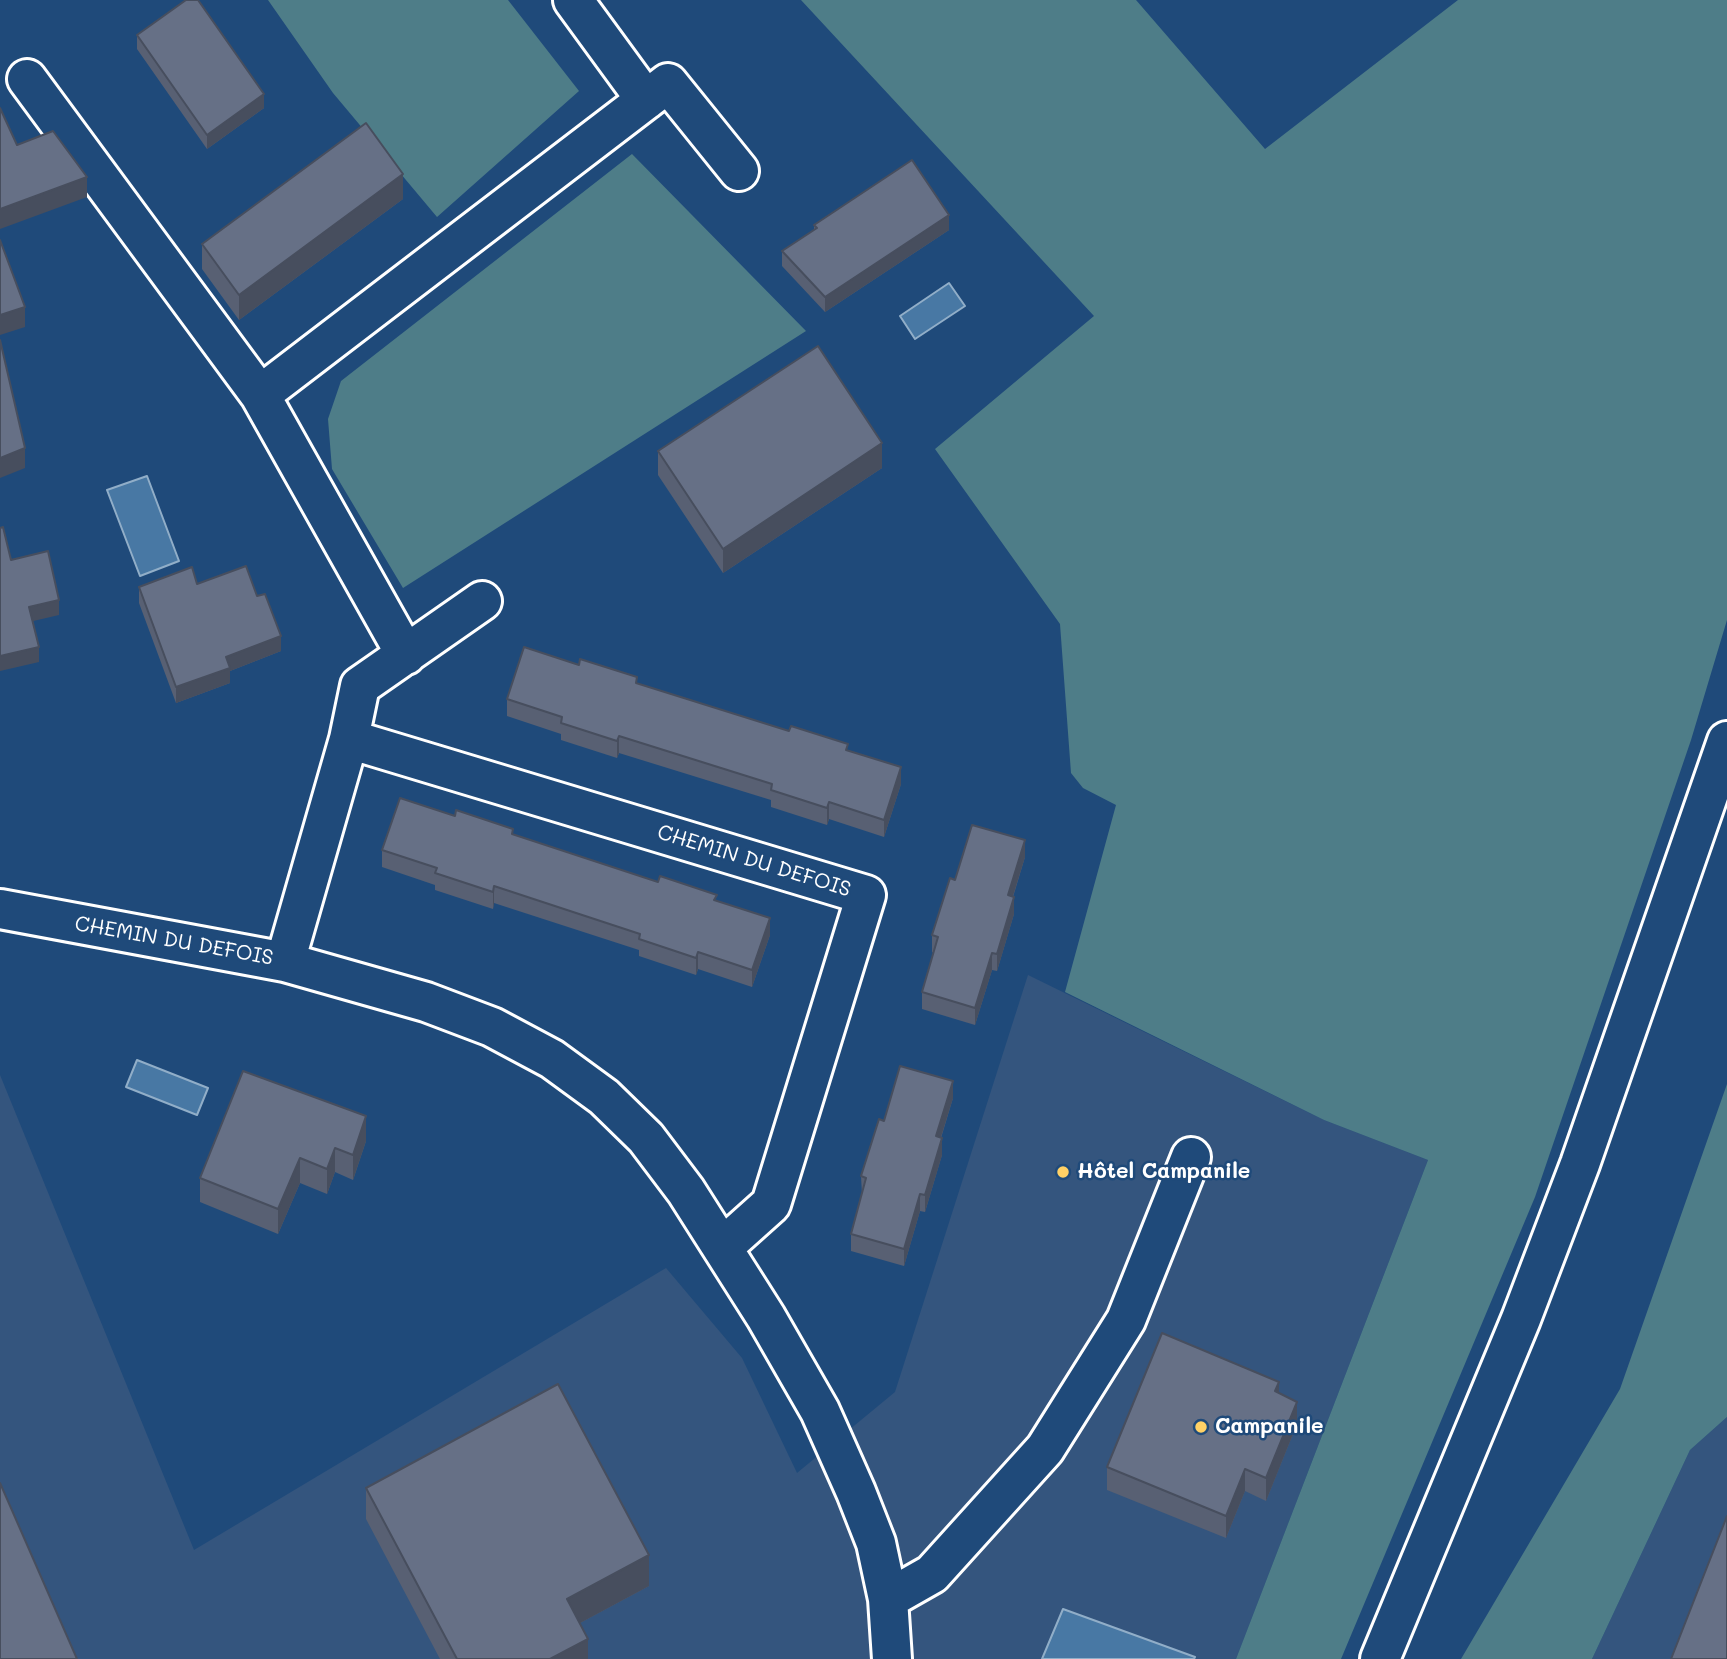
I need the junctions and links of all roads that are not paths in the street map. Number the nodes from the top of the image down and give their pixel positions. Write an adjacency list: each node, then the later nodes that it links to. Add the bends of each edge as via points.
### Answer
1 (573, 0): 3 (street)
2 (27, 79): 5 (street)
3 (646, 100): 4 (street, via 668,83); 5 (street)
4 (739, 171)
5 (260, 395): 7 (street)
6 (482, 601): 7 (street, CHEMIN DU DEFOIS)
7 (406, 654): 8 (street, CHEMIN DU DEFOIS, via 360,686)
8 (349, 739): 11 (street, CHEMIN DU DEFOIS); 13 (street, CHEMIN DU DEFOIS, via 866,895 771,1205)
9 (1727, 741): 16 (street, via 1580,1164)
10 (0, 909): 11 (street, CHEMIN DU DEFOIS)
11 (285, 962): 13 (street, via 426,1002 492,1027 552,1059 604,1097 646,1138)
12 (1191, 1157): 14 (street, via 1126,1321 1045,1449 932,1574)
13 (723, 1247): 14 (street, via 820,1411 876,1543)
14 (888, 1599): 15 (street)
15 (892, 1659)
16 (1380, 1659)

